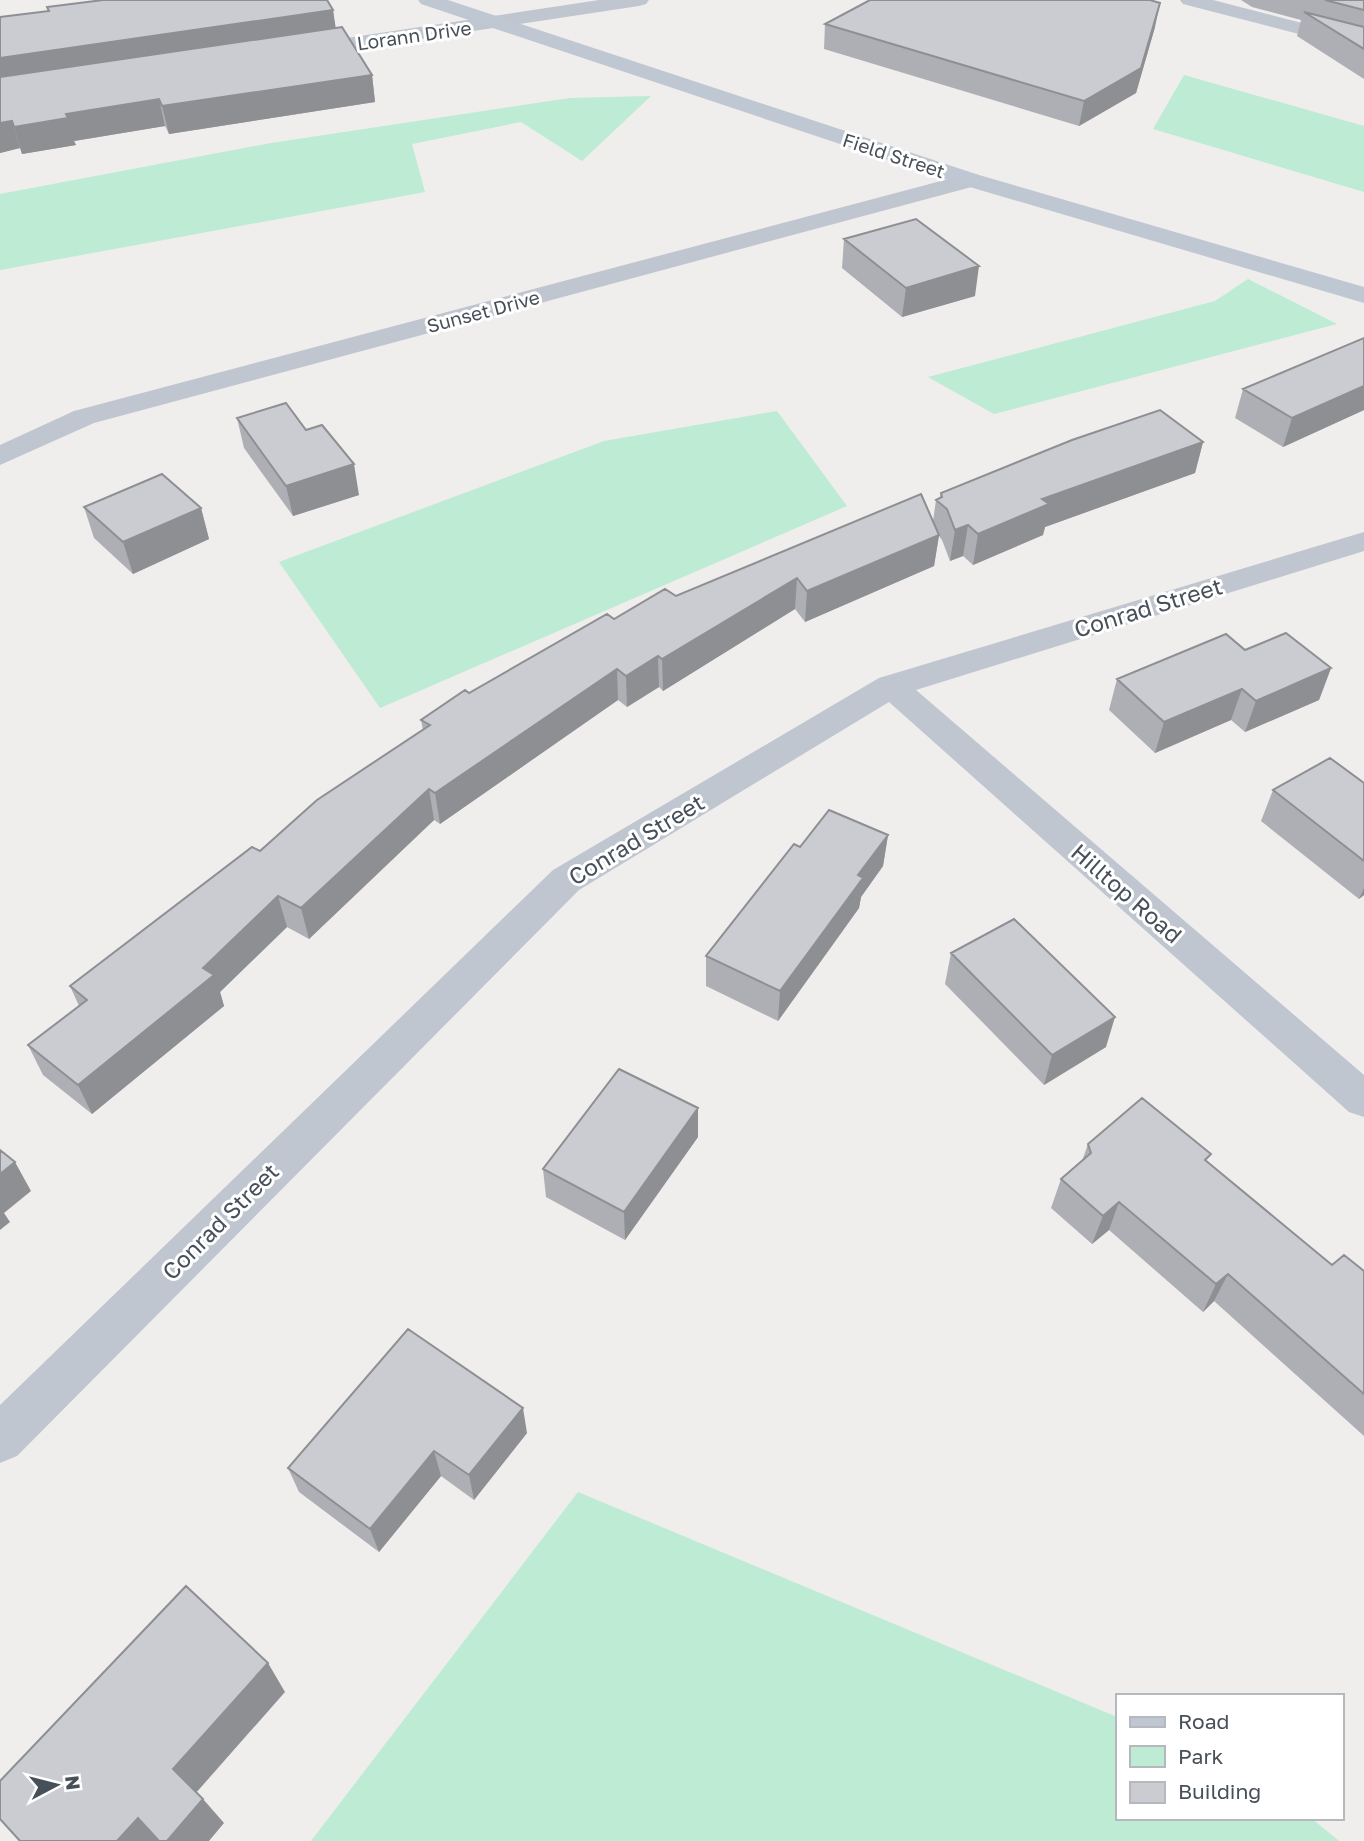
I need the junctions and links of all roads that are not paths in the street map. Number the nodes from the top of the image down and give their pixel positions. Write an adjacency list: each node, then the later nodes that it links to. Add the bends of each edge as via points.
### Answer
1 (428, 0): 4 (street, Field Street)
2 (639, 0): 4 (street, Lorann Drive)
3 (1190, 0): 5 (street)
4 (496, 22): 6 (street, Lorann Drive); 7 (street, Field Street)
5 (1364, 45)
6 (275, 55)
7 (971, 180): 8 (street, Field Street); 9 (street, Sunset Drive, via 84,417)
8 (1364, 295)
9 (0, 456)
10 (1364, 541): 11 (street, Conrad Street)
11 (891, 686): 12 (street, Hilltop Road); 13 (street, Conrad Street, via 566,880)
12 (1364, 1100)
13 (0, 1439)

